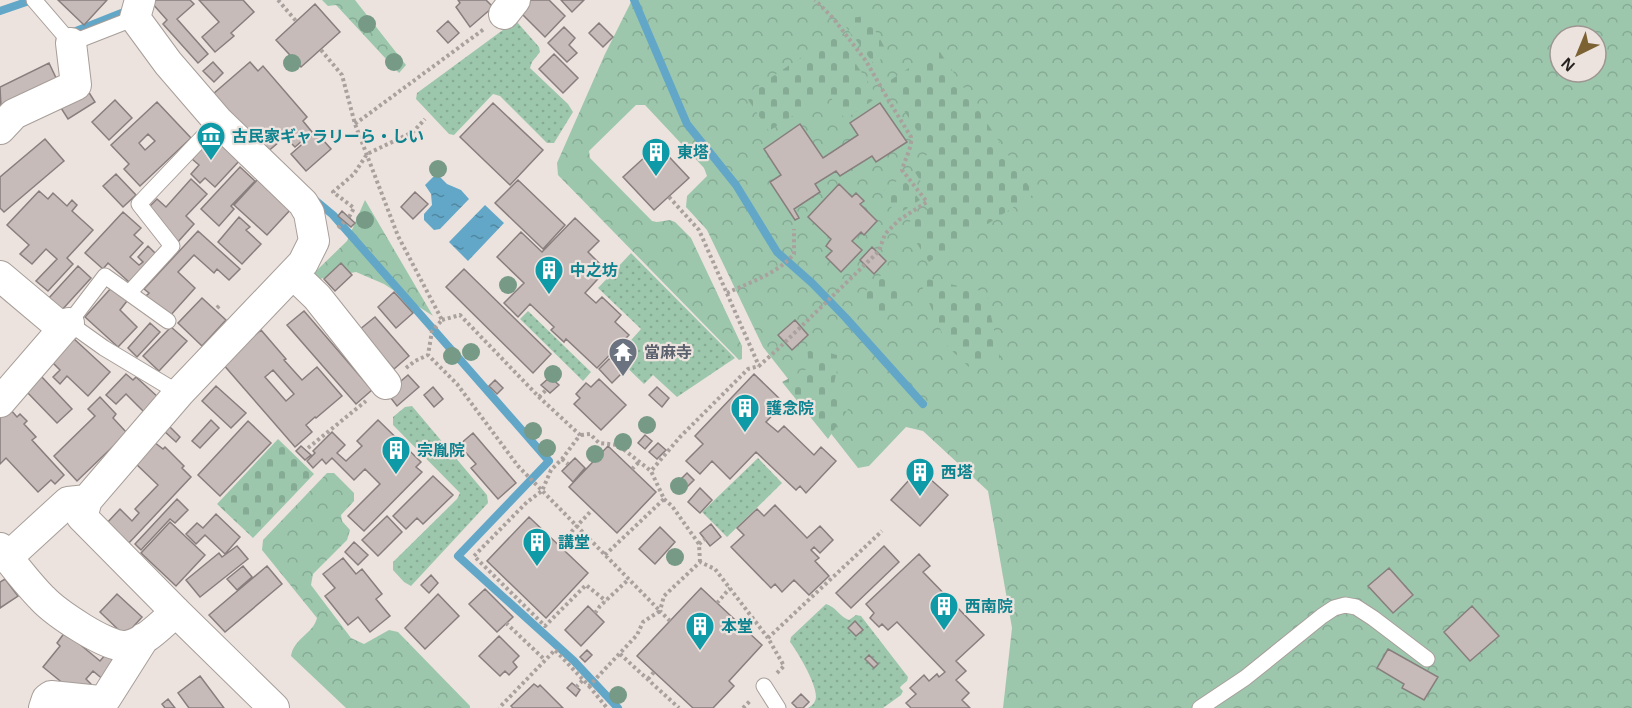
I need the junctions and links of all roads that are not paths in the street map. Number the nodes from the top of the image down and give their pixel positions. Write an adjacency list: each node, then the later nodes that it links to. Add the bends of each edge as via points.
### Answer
1 (34, 0): 3 (lane)
2 (137, 9): 3 (lane); 4 (street, via 168,63)
3 (71, 43): 5 (street, via 76,85 14,114)
4 (218, 121): 6 (street, via 309,213 314,241); 8 (lane, via 139,204 172,246)
5 (0, 129)
6 (293, 274): 11 (street, via 317,297); 12 (street)
7 (0, 276): 10 (street)
8 (129, 293): 9 (lane); 10 (lane, via 105,276)
9 (168, 321)
10 (66, 326): 12 (lane); 13 (street)
11 (386, 384)
12 (179, 393): 14 (street)
13 (0, 402)
14 (87, 500): 15 (street, via 68,502); 16 (street, via 82,517)
15 (4, 553): 17 (street, via 42,600 70,621 106,642 125,646)
16 (176, 612): 17 (street); 21 (street)
17 (144, 638): 20 (street, via 106,698 100,701 51,696)
18 (1427, 659): 23 (lane, via 1373,618 1345,605 1322,616 1245,678)
19 (764, 686): 22 (lane)
20 (44, 708)
21 (274, 708)
22 (778, 708)
23 (1200, 708)

